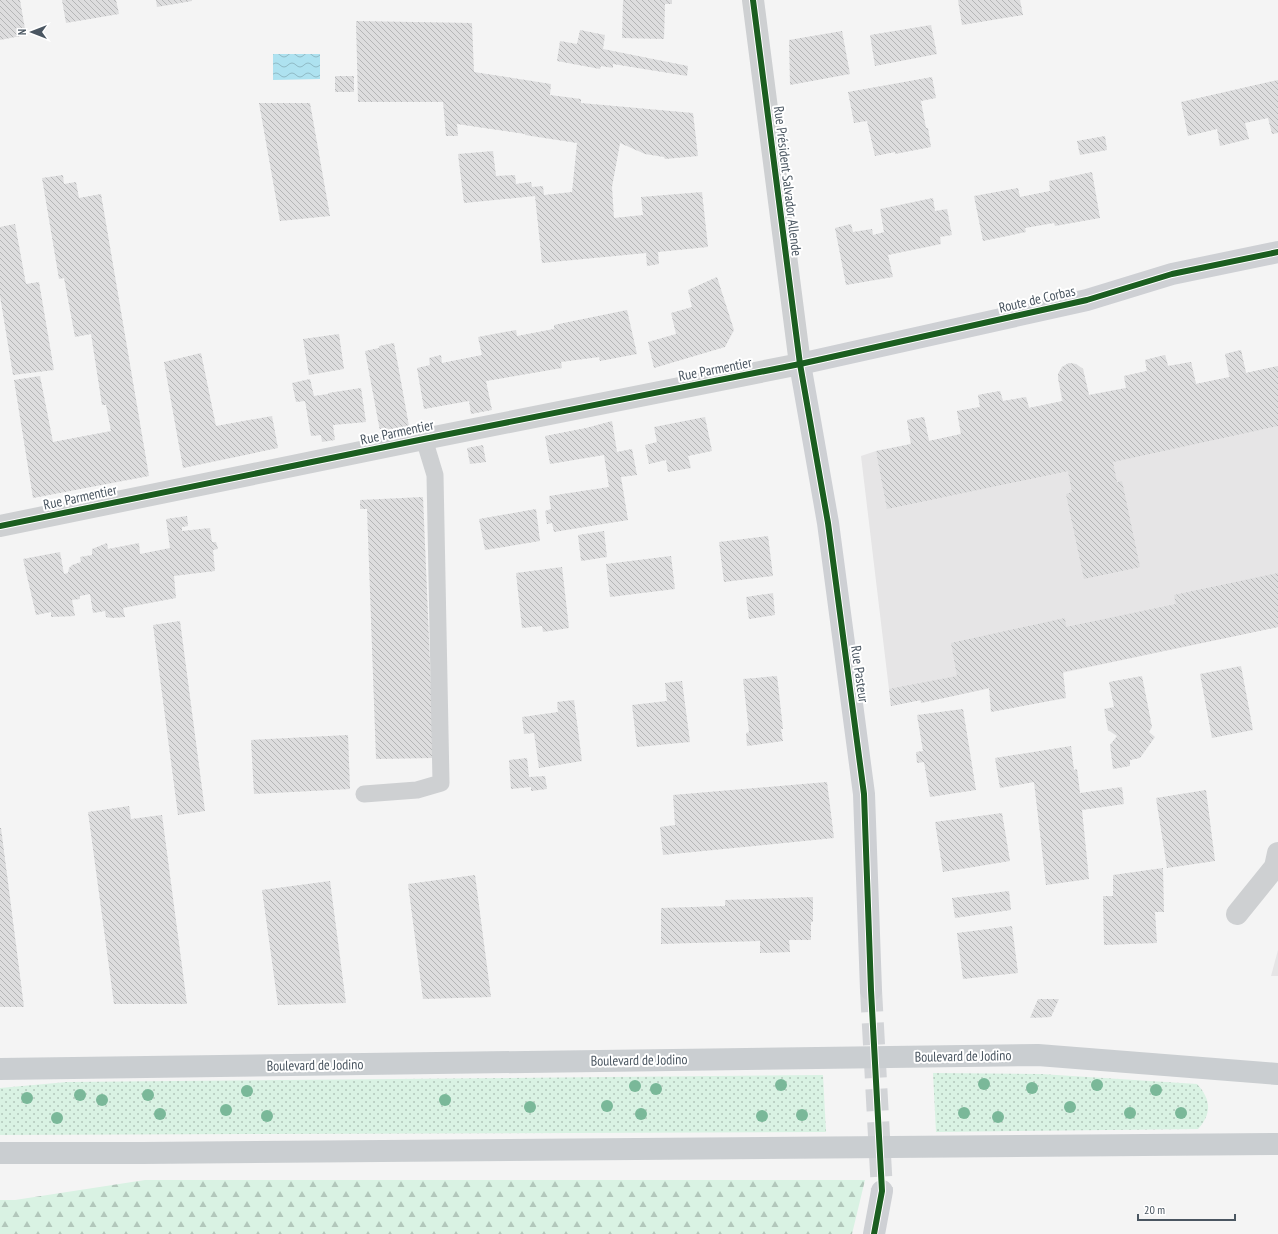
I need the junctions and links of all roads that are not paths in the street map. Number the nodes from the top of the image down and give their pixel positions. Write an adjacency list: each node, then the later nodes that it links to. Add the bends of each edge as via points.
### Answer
1 (754, 0): 3 (street, Rue Président Salvador Allende)
2 (1278, 252): 3 (street, Route de Corbas, via 1172,274 1088,300)
3 (800, 364): 4 (street, Rue Parmentier); 9 (street, Rue Pasteur, via 828,523 864,794)
4 (424, 439): 5 (street, Rue Parmentier); 6 (lane, via 435,475 441,783 417,790)
5 (0, 526)
6 (364, 794)
7 (1278, 853): 8 (street, via 1275,868)
8 (1236, 914)
9 (871, 990)
10 (0, 1069): 11 (main road, Boulevard de Jodino, via 1038,1055)
11 (1278, 1074)
12 (1278, 1144): 13 (main road)
13 (0, 1153)
14 (882, 1191): 15 (street)
15 (874, 1234)

